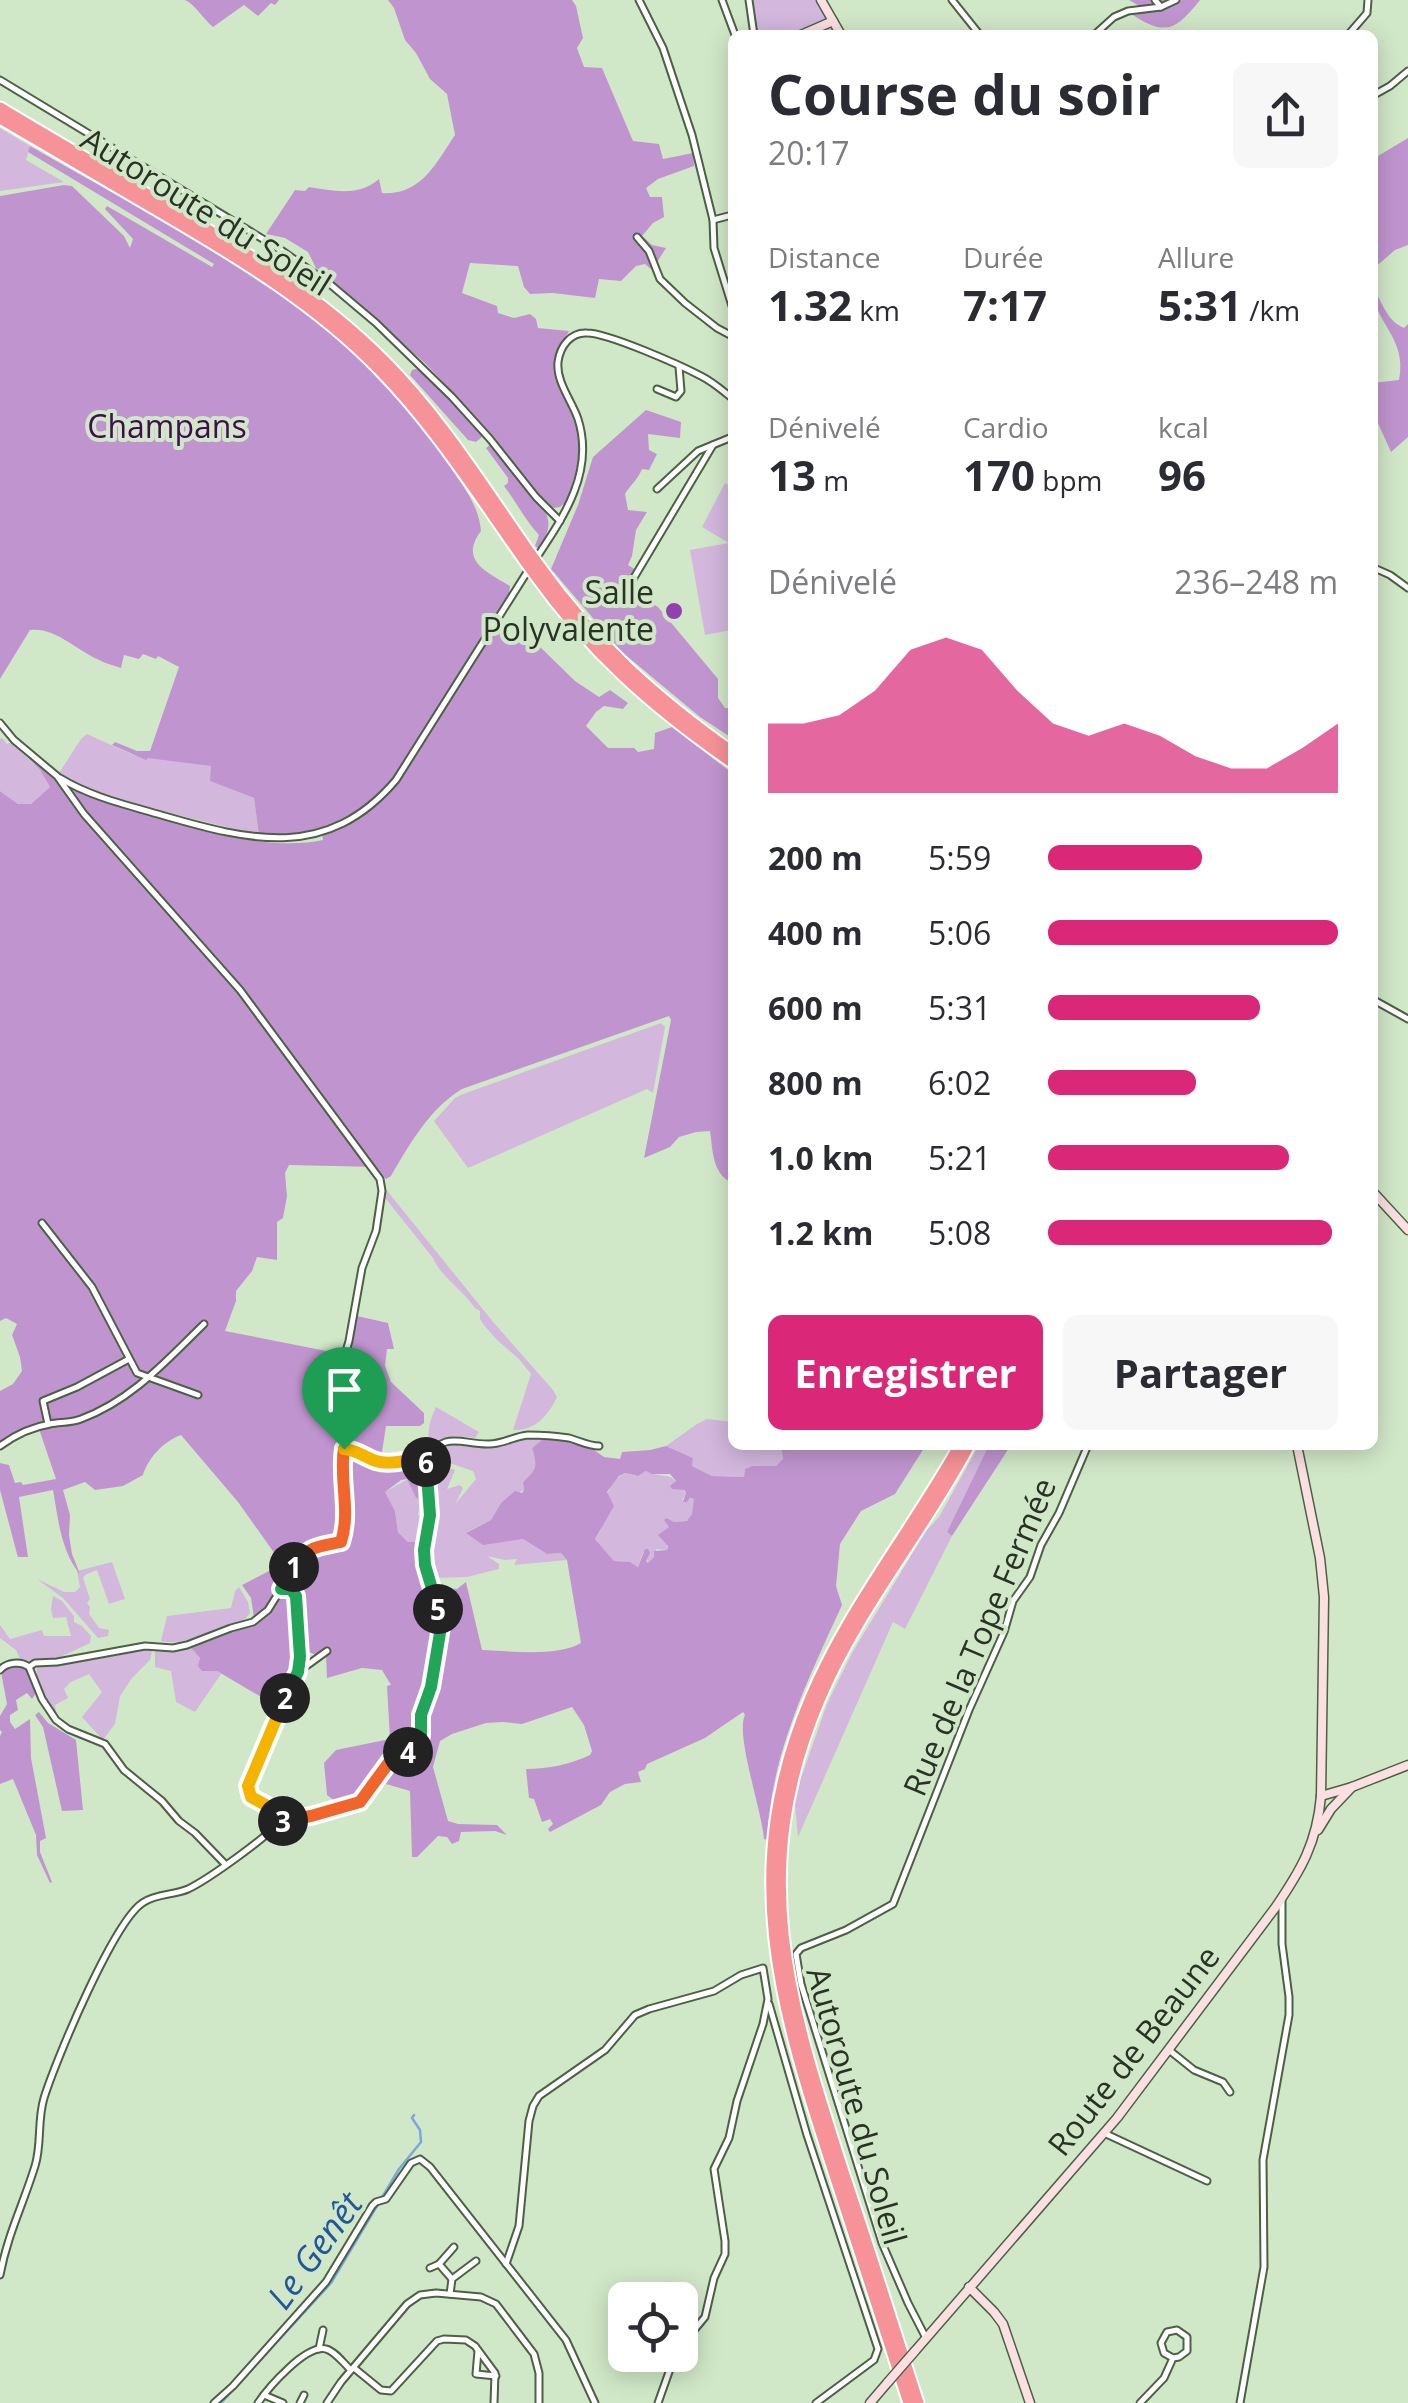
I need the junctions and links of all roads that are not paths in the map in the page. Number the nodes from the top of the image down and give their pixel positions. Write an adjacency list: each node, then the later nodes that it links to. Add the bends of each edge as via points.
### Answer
1 (639, 0): 24 (street, via 663,48)
2 (722, 0): 11 (street)
3 (749, 0): 12 (street)
4 (821, 0): 10 (main road)
5 (952, 0): 15 (street)
6 (1155, 0): 9 (street)
7 (1176, 0): 9 (street)
8 (1368, 0): 17 (street)
9 (1162, 7): 16 (street, via 1128,11)
10 (833, 21): 13 (main road); 14 (main road)
11 (734, 30)
12 (753, 30)
13 (812, 30)
14 (838, 30)
15 (976, 30)
16 (1100, 30)
17 (1352, 30)
18 (1408, 70): 20 (street)
19 (0, 80): 34 (street, via 332,285 468,413)
20 (1378, 93)
21 (0, 108): 35 (highway, Autoroute du Soleil, via 251,256 339,320 423,404)
22 (0, 118): 35 (highway, Autoroute du Soleil, via 246,263 341,332 422,417)
23 (728, 216): 24 (street)
24 (713, 220): 26 (street)
25 (638, 237): 27 (street, via 660,279)
26 (728, 293)
27 (728, 333)
28 (679, 367): 29 (street, via 681,392); 30 (street); 34 (street, via 603,335 583,332 566,340 558,369 583,447 576,488)
29 (657, 389)
30 (728, 395)
31 (728, 439): 32 (street)
32 (713, 445): 33 (street); 38 (street)
33 (657, 489)
34 (560, 521): 42 (street, via 396,780 355,817 296,838 234,835 104,798)
35 (533, 564): 40 (highway, Autoroute du Soleil, via 627,669); 41 (highway, Autoroute du Soleil, via 579,632 621,675)
36 (1378, 570): 37 (street)
37 (1408, 588)
38 (626, 591)
39 (0, 723): 42 (street)
40 (728, 749)
41 (728, 759)
42 (58, 776): 55 (street, via 240,990 382,1186 340,1370)
43 (1378, 1002): 44 (street)
44 (1408, 1019)
45 (1378, 1198): 47 (main road)
46 (42, 1223): 49 (street, via 92,1286)
47 (1408, 1230)
48 (204, 1324): 50 (street)
49 (129, 1358): 50 (street, via 136,1374); 52 (street, via 43,1401)
50 (148, 1378): 51 (street); 52 (street, via 102,1410)
51 (198, 1395)
52 (48, 1424): 53 (street)
53 (0, 1446)
54 (599, 1446): 60 (street, via 524,1436 492,1444 447,1442)
55 (344, 1449): 60 (street, via 389,1463); 61 (street, via 341,1542 308,1550)
56 (957, 1450): 113 (highway, Autoroute du Soleil, via 812,1694 786,1770 773,1857 775,1950 789,2024)
57 (966, 1450): 114 (highway, Autoroute du Soleil, via 856,1627 820,1698 795,1772 781,1858 782,1929 798,2022)
58 (1086, 1450): 93 (street, Rue de la Tope Fermée, via 1013,1601 893,1904 796,1956 874,2218)
59 (1298, 1450): 69 (main road, Route de Beaune, via 1324,1596)
60 (428, 1456): 73 (street, via 425,1565 441,1627 421,1736 390,1761 360,1802)
61 (290, 1574): 62 (street); 63 (street)
62 (281, 1589): 63 (street); 65 (street, via 260,1619 187,1646 145,1646)
63 (296, 1596): 67 (street)
64 (327, 1651): 67 (street)
65 (30, 1666): 66 (street); 75 (street, via 56,1720 105,1744)
66 (0, 1670)
67 (298, 1672): 73 (street, via 248,1786 251,1797 275,1810)
68 (1408, 1765): 70 (main road)
69 (1322, 1780): 70 (main road); 71 (main road, Route de Beaune)
70 (1347, 1788): 71 (main road); 72 (main road)
71 (1321, 1798): 72 (main road); 74 (main road, Route de Beaune)
72 (1337, 1803): 74 (main road)
73 (280, 1821): 75 (street)
74 (1316, 1834): 76 (main road, Route de Beaune)
75 (225, 1864): 87 (street, via 188,1888 142,1902 125,1923 44,2097 37,2161)
76 (1282, 1898): 78 (main road, Route de Beaune); 117 (street, via 1290,1997 1263,2160 1264,2267)
77 (768, 1999): 85 (street, via 763,1968 649,2009 539,2096 529,2120 518,2226); 91 (street, via 714,2169 725,2254); 111 (street, via 878,2349 870,2364)
78 (1169, 2050): 79 (street); 80 (main road, Route de Beaune)
79 (1230, 2092)
80 (1104, 2134): 81 (street); 89 (main road, Route de Beaune)
81 (1207, 2182)
82 (454, 2247): 84 (street)
83 (476, 2260): 88 (street)
84 (439, 2264): 86 (street); 88 (street)
85 (506, 2264): 102 (street, via 420,2158 372,2206 326,2282); 109 (street, via 566,2340)
86 (430, 2268)
87 (0, 2275)
88 (452, 2279): 90 (street)
89 (969, 2287): 93 (main road, Route de Beaune); 115 (main road, via 1002,2324)
90 (450, 2294): 97 (street, via 413,2299); 108 (street, via 496,2304 542,2372)
91 (698, 2327)
92 (323, 2330): 94 (street)
93 (926, 2338): 112 (main road, Route de Beaune, bridge)
94 (319, 2349): 97 (street); 100 (street)
95 (478, 2350): 97 (street, via 466,2340 437,2341 391,2391); 99 (street); 99 (street, via 476,2374)
96 (1172, 2358): 96 (street, via 1188,2348 1186,2335 1177,2330 1161,2340); 116 (street, via 1164,2378)
97 (353, 2369): 106 (street)
98 (669, 2372): 110 (street)
99 (496, 2376): 107 (street)
100 (264, 2395): 103 (street); 104 (street)
101 (304, 2395): 105 (street)
102 (214, 2403)
103 (258, 2403)
104 (283, 2403)
105 (300, 2403)
106 (328, 2403)
107 (494, 2403)
108 (538, 2403)
109 (594, 2403)
110 (658, 2403)
111 (816, 2403)
112 (870, 2403)
113 (909, 2403)
114 (918, 2403)
115 (1030, 2403)
116 (1140, 2403)
117 (1240, 2403)

